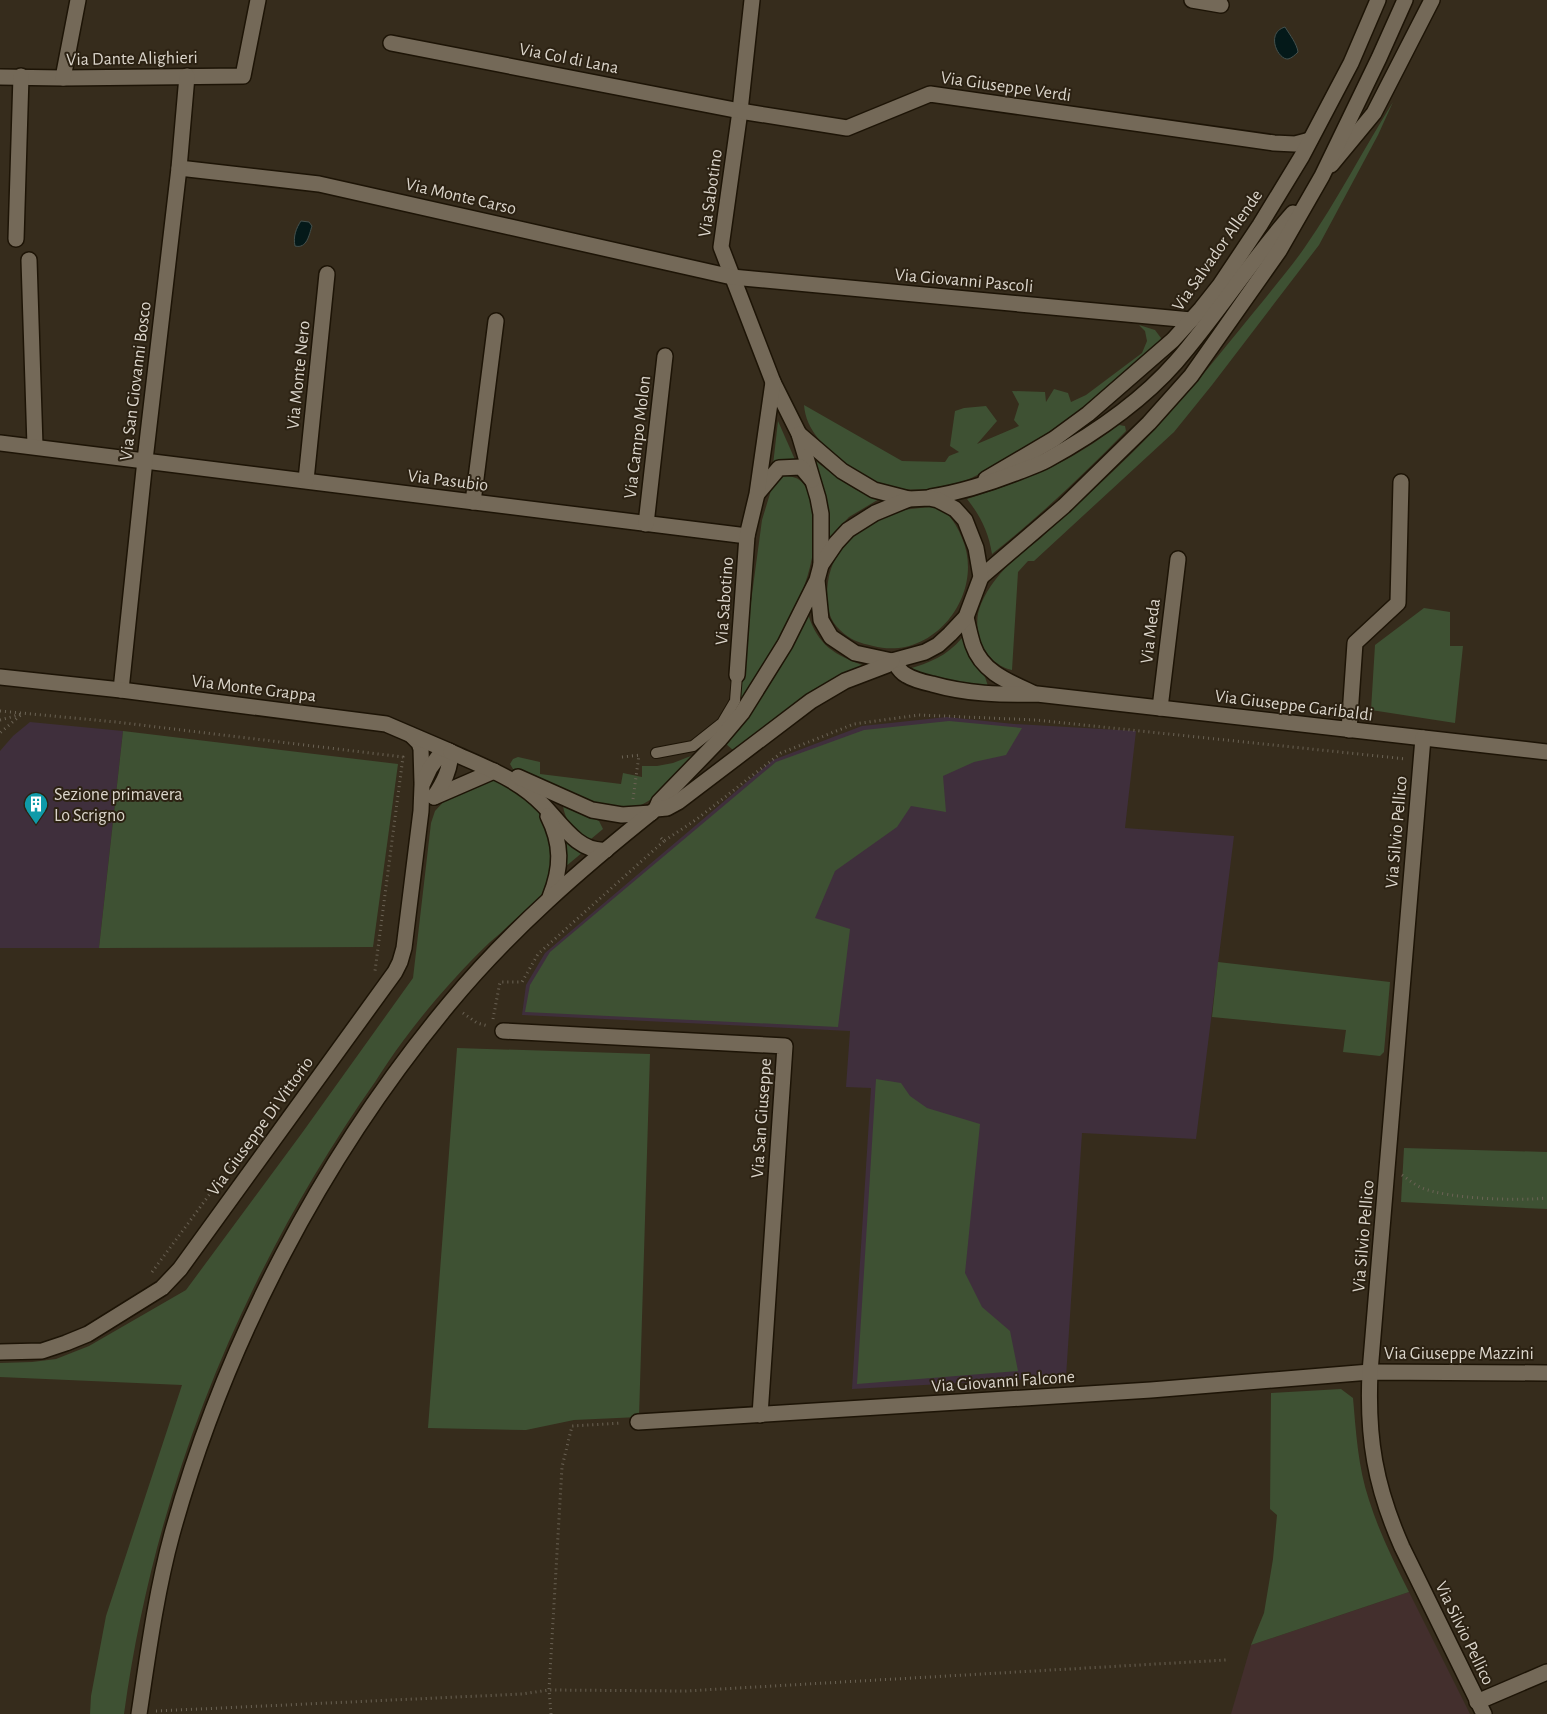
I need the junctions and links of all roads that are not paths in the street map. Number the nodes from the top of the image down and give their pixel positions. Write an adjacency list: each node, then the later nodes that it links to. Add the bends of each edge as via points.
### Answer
1 (78, 0): 13 (street)
2 (258, 0): 12 (street, Via Dante Alighieri, via 243,76)
3 (752, 0): 14 (street, Via Sabotino)
4 (1192, 0): 8 (street)
5 (1378, 0): 15 (street, Via Salvador Allende, via 1351,63)
6 (1405, 0): 19 (street)
7 (1432, 0): 19 (street, via 1374,113)
8 (1221, 5)
9 (391, 43): 14 (street, Via Col di Lana)
10 (0, 76): 11 (street, Via Dante Alighieri)
11 (21, 76): 13 (street, Via Dante Alighieri); 21 (street)
12 (187, 76): 13 (street, Via Dante Alighieri); 18 (street, Via San Giovanni Bosco)
13 (63, 78)
14 (740, 111): 16 (street, Via Giuseppe Verdi, via 847,128 930,94); 24 (street, Via Sabotino, via 721,247)
15 (1310, 140): 16 (street, Via Giuseppe Verdi, via 1295,144); 17 (street, Via Salvador Allende)
16 (1274, 143): 17 (street, via 1287,154)
17 (1295, 167): 25 (street, Via Salvador Allende, via 1225,278)
18 (179, 168): 24 (street, Via Monte Carso, via 319,184); 32 (street, Via San Giovanni Bosco)
19 (1322, 176): 20 (street)
20 (1311, 193): 36 (street, via 1270,239 1175,364 1135,401 1045,461); 44 (street, via 1279,251 1191,376 1149,423 1064,506)
21 (16, 239)
22 (29, 260): 31 (street)
23 (327, 274): 33 (street, Via Monte Nero)
24 (732, 277): 25 (street, Via Giovanni Pascoli); 28 (street, Via Sabotino)
25 (1191, 320): 36 (street, Via Salvador Allende, via 1132,377 1054,440)
26 (496, 321): 39 (street)
27 (665, 356): 40 (street, Via Campo Molon)
28 (773, 382): 29 (street, Via Sabotino); 37 (street, Via Sabotino)
29 (799, 434): 34 (street); 38 (street, via 842,471 874,490)
30 (0, 443): 31 (street, Via Pasubio)
31 (35, 446): 32 (street, Via Pasubio)
32 (145, 460): 33 (street, Via Pasubio); 50 (street, Via San Giovanni Bosco)
33 (306, 480): 39 (street, Via Pasubio)
34 (814, 482): 37 (street, via 801,467 779,468); 43 (street, via 821,514)
35 (1401, 482): 53 (street, via 1398,602 1355,643)
36 (963, 492): 38 (street)
37 (757, 494): 41 (street, Via Sabotino)
38 (916, 499): 43 (street, via 875,513 848,530); 44 (street, via 938,500 955,509 965,520 976,548)
39 (473, 502): 40 (street, Via Pasubio)
40 (646, 524): 41 (street, Via Pasubio)
41 (747, 536): 48 (street, Via Sabotino)
42 (1178, 559): 52 (street, Via Meda)
43 (821, 565): 45 (street)
44 (981, 577): 46 (street)
45 (817, 580): 47 (street, via 821,620 831,637 855,653); 64 (street, via 785,644 742,713)
46 (966, 618): 47 (street, via 938,645); 51 (street, Via Giuseppe Garibaldi, via 972,644 982,662 1001,678)
47 (893, 661): 51 (street, Via Giuseppe Garibaldi, via 906,675 956,691); 64 (street, via 828,690 678,802)
48 (737, 675): 58 (lane, via 735,701 722,723 693,746)
49 (0, 677): 50 (street, Via Monte Grappa)
50 (121, 690): 54 (street, Via Monte Grappa, via 386,724)
51 (1037, 694): 52 (street, Via Giuseppe Garibaldi)
52 (1160, 708): 53 (street, Via Giuseppe Garibaldi)
53 (1349, 730): 55 (street, Via Giuseppe Garibaldi)
54 (411, 735): 56 (street, Via Monte Grappa); 60 (street, Via Giuseppe Di Vittorio, via 421,749)
55 (1423, 738): 57 (street, Via Giuseppe Garibaldi); 69 (street, Via Silvio Pellico)
56 (450, 751): 59 (street, Via Monte Grappa); 60 (street, Via Giuseppe Di Vittorio, via 438,757); 61 (street, via 446,778)
57 (1547, 752)
58 (656, 754)
59 (494, 771): 61 (street); 62 (street, Via Monte Grappa); 64 (street, Via Monte Grappa, via 506,773 592,810 622,815)
60 (422, 785): 63 (street, Via Giuseppe Di Vittorio)
61 (434, 797): 63 (street)
62 (542, 803): 65 (street, Via Monte Grappa, via 569,834 592,850); 66 (street, Via Monte Grappa, via 553,826 560,858 559,872)
63 (422, 811): 68 (street, Via Giuseppe Di Vittorio, via 404,948 395,972 180,1269 162,1288 88,1334 42,1351)
64 (654, 811): 65 (street)
65 (606, 850): 66 (street)
66 (548, 901): 75 (street, via 448,1004 397,1072 350,1139 270,1280 231,1365 197,1455 172,1535 154,1618)
67 (503, 1031): 71 (street, Via San Giuseppe, via 785,1046)
68 (0, 1352)
69 (1370, 1372): 70 (street, Via Giuseppe Mazzini); 71 (street, Via Giovanni Falcone, via 1151,1390); 74 (street, Via Silvio Pellico, via 1370,1435 1374,1464 1390,1520)
70 (1547, 1373)
71 (760, 1415): 72 (street, Via Giovanni Falcone)
72 (638, 1422)
73 (1547, 1672): 74 (street)
74 (1480, 1708)
75 (139, 1713)

